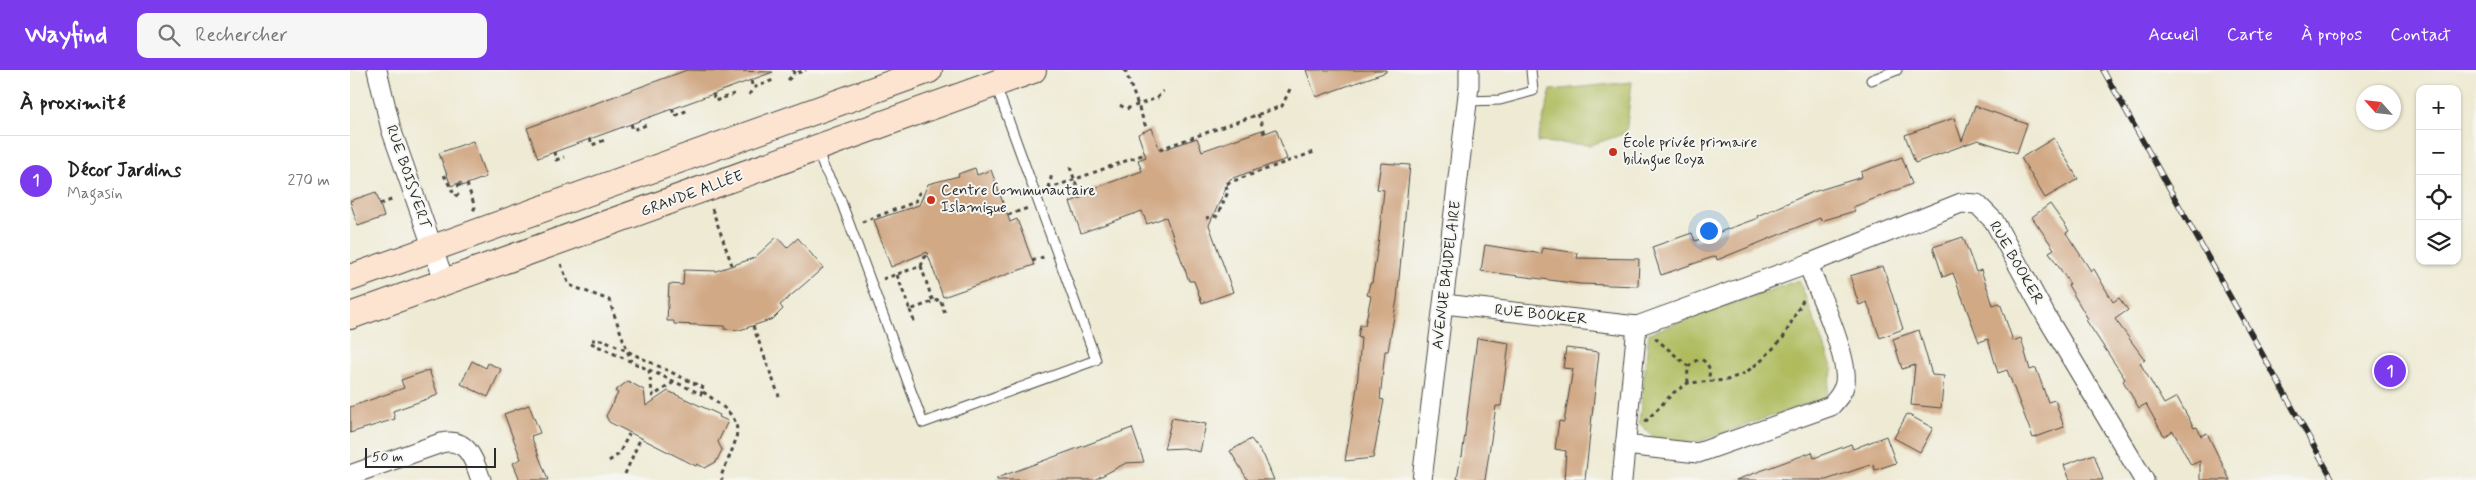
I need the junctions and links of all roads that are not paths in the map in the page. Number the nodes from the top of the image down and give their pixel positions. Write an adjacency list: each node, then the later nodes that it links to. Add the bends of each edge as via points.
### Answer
1 (377, 70): 11 (street, RUE BOISVERT, via 390,124)
2 (929, 70): 11 (main road)
3 (1033, 70): 8 (main road, GRANDE ALLÉE)
4 (1469, 70): 9 (street, AVENUE BAUDELAIRE)
5 (1531, 70): 9 (lane, via 1533,91 1500,100)
6 (1896, 70): 7 (lane)
7 (1872, 80)
8 (996, 84): 10 (main road, GRANDE ALLÉE); 10 (lane, via 1096,360 923,423 839,196)
9 (1468, 101): 15 (street, AVENUE BAUDELAIRE)
10 (817, 149): 14 (main road, GRANDE ALLÉE)
11 (434, 249): 13 (main road); 14 (street, RUE BOISVERT)
12 (1811, 273): 17 (street, RUE BOOKER); 18 (street, via 1844,362 1845,382 1841,394 1831,406 1698,453); 23 (street, RUE BOOKER, via 1960,203 1977,204 1994,221)
13 (350, 278)
14 (445, 283): 16 (main road, GRANDE ALLÉE)
15 (1444, 304): 17 (street, RUE BOOKER); 21 (street, AVENUE BAUDELAIRE)
16 (350, 316)
17 (1638, 326): 18 (street)
18 (1625, 445): 22 (street)
19 (350, 475): 20 (street, via 441,443 454,442 471,453)
20 (481, 480)
21 (1422, 480)
22 (1622, 480)
23 (2144, 480)

